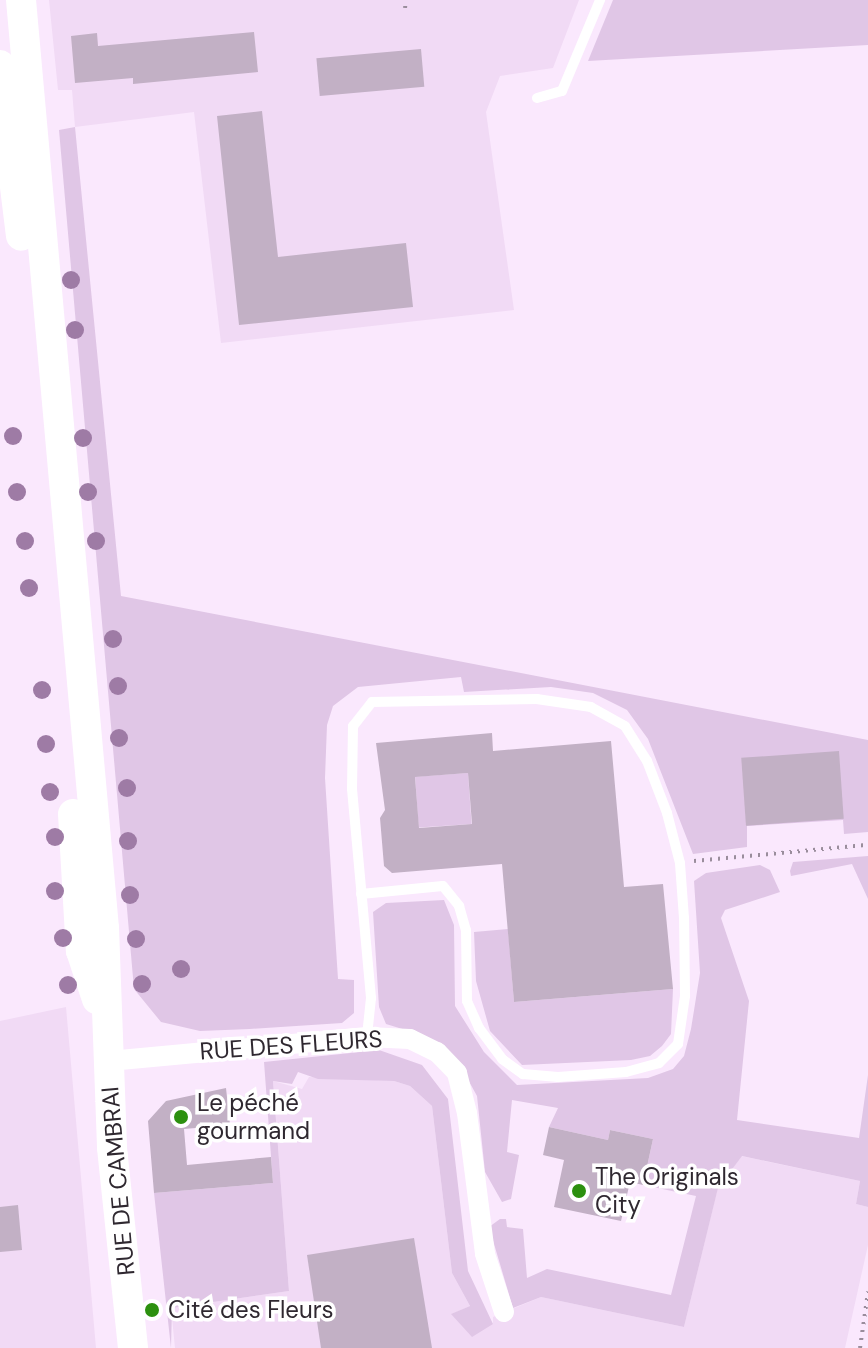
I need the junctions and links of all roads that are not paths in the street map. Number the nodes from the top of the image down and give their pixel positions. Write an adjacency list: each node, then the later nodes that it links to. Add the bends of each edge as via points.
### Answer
1 (21, 0): 7 (main road, via 104,928)
2 (600, 0): 4 (lane, via 562,91)
3 (0, 65): 7 (main road, via 36,387 81,951)
4 (537, 98)
5 (361, 894): 5 (lane, via 353,726 372,702 537,699 591,707 625,726 647,761 680,863 685,996 678,1044 659,1063 626,1072 523,1074 502,1059 467,1001 466,930 459,906 443,886); 6 (lane, via 371,998)
6 (367, 1037): 7 (street, RUE DES FLEURS); 8 (street, RUE DES FLEURS, via 410,1039 437,1052 457,1073 485,1254)
7 (109, 1048): 9 (main road, RUE DE CAMBRAI)
8 (504, 1312)
9 (133, 1348)

